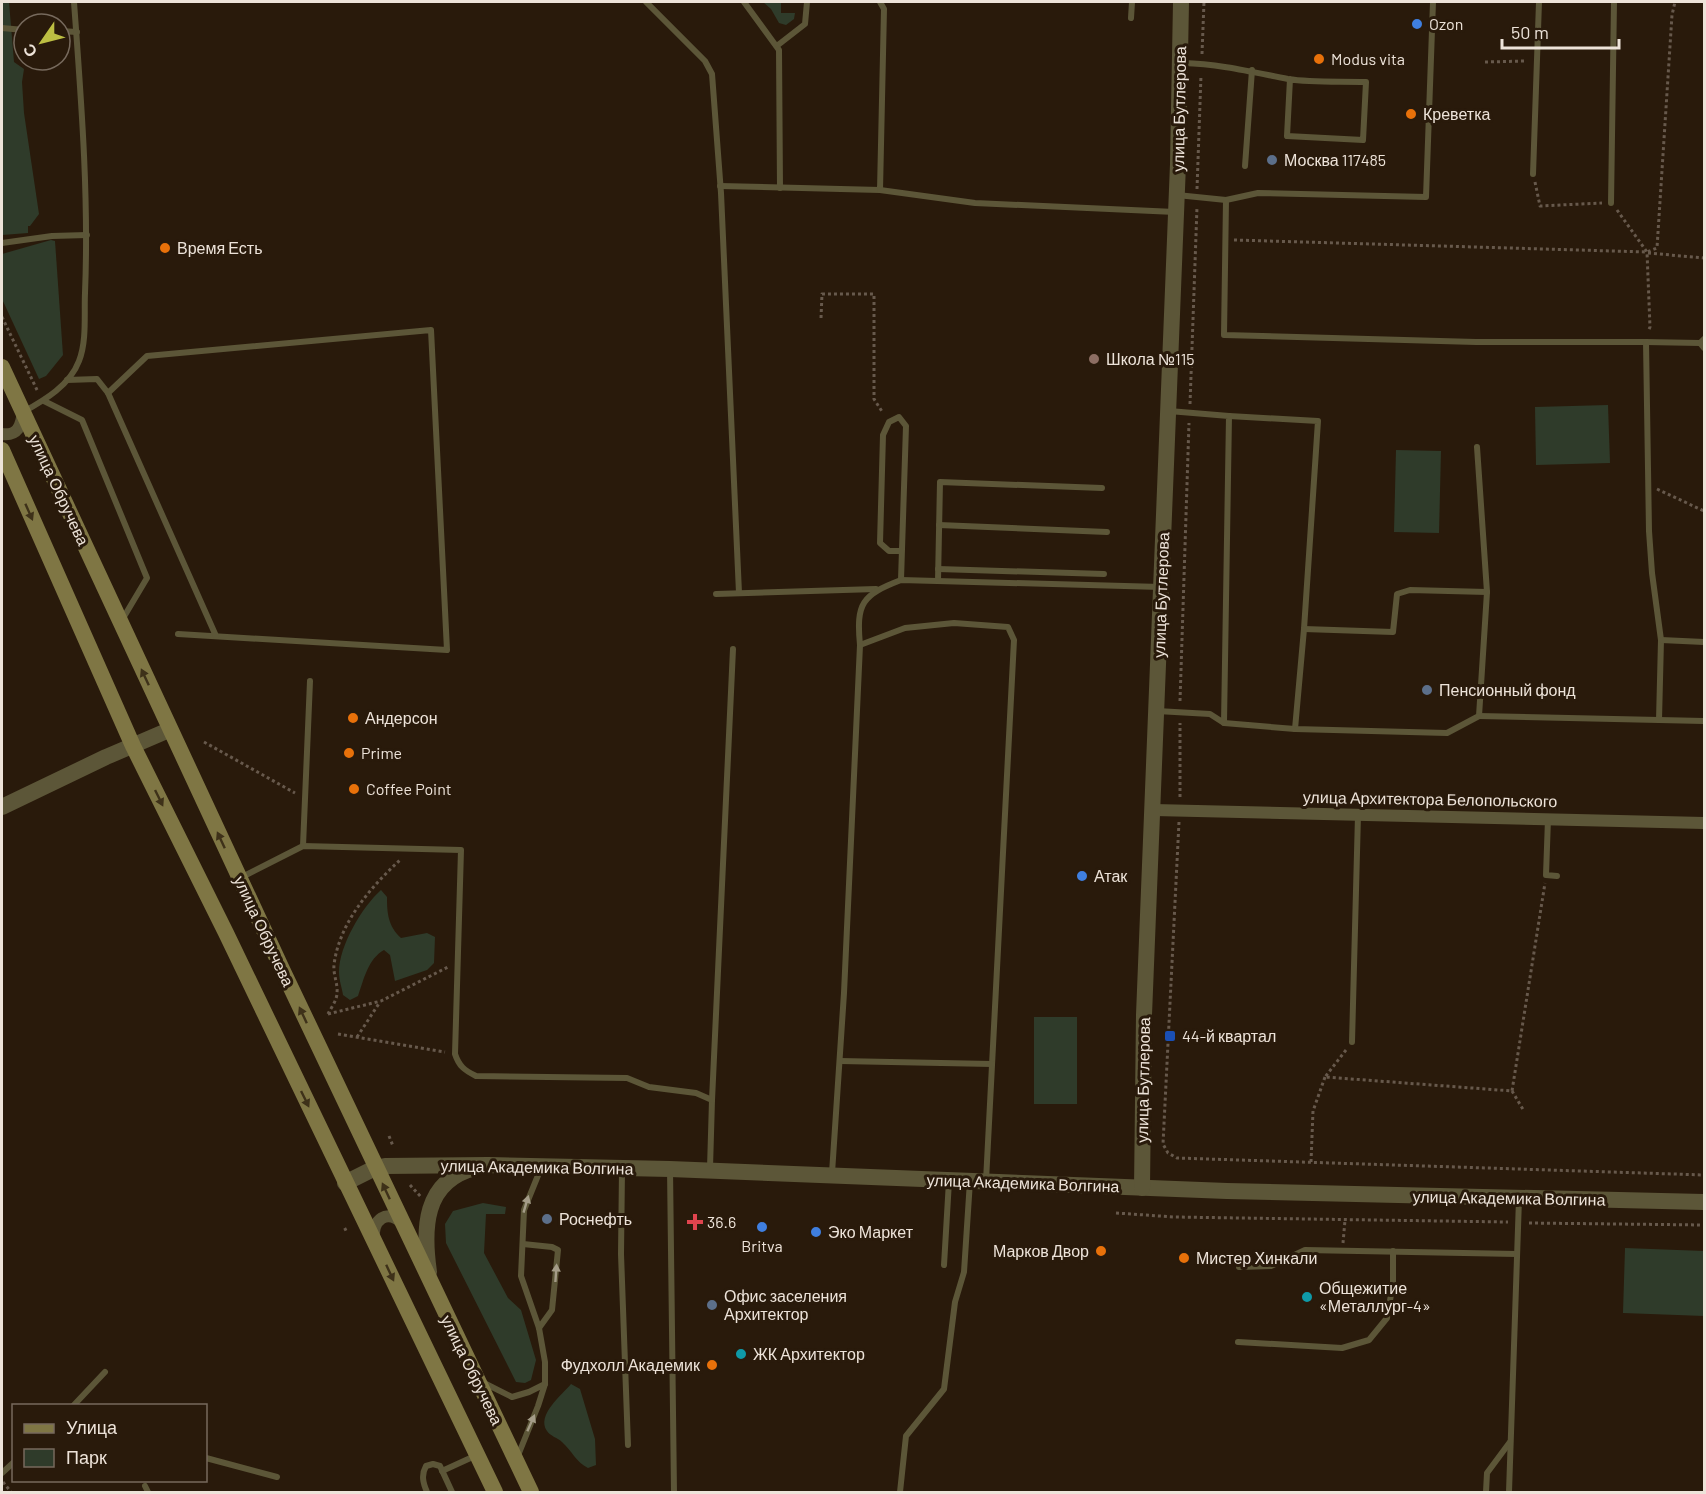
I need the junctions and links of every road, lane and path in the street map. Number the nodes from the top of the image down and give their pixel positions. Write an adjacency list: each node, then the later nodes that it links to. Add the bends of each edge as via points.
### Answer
1 (74, 2): 15 (lane)
2 (646, 2): 25 (lane, via 711,70)
3 (744, 2): 16 (lane)
4 (807, 2): 16 (lane, via 805,24)
5 (880, 2): 27 (lane, via 884,9)
6 (1132, 2): 13 (lane)
7 (1181, 2): 19 (street, улица Бутлерова)
8 (1204, 2): 20 (path)
9 (1433, 2): 30 (lane, via 1426,197 1258,193)
10 (1539, 2): 17 (lane)
11 (1614, 2): 31 (lane)
12 (1675, 2): 36 (path, via 1657,248)
13 (1131, 18)
14 (72, 32): 15 (lane)
15 (77, 32): 33 (lane)
16 (778, 45): 26 (lane)
17 (1537, 61): 18 (path); 24 (lane)
18 (1485, 62)
19 (1179, 63): 20 (lane); 28 (street, улица Бутлерова)
20 (1201, 63): 21 (lane); 29 (path)
21 (1252, 70): 22 (lane); 23 (lane)
22 (1290, 79): 22 (lane, via 1366,82 1364,140 1287,136)
23 (1245, 166)
24 (1533, 174): 31 (path, via 1540,206)
25 (720, 186): 26 (lane); 67 (lane)
26 (780, 188): 27 (lane)
27 (880, 190): 32 (lane, via 975,203)
28 (1176, 195): 29 (lane); 32 (street, улица Бутлерова)
29 (1197, 196): 30 (lane); 48 (path)
30 (1226, 200): 34 (lane)
31 (1611, 202): 36 (path)
32 (1176, 213): 46 (street, улица Бутлерова)
33 (87, 235): 35 (lane); 43 (lane, via 83,341 80,359)
34 (1226, 239): 36 (path); 40 (lane, via 1224,335)
35 (2, 243)
36 (1647, 252): 37 (path); 40 (path, via 1650,327)
37 (1704, 258)
38 (2, 317): 45 (path)
39 (821, 318): 50 (path, via 822,294 874,294 874,399)
40 (1646, 342): 41 (lane); 54 (lane)
41 (1703, 343)
42 (2, 367): 47 (main road, улица Обручева)
43 (67, 380): 44 (lane, via 97,379); 45 (lane)
44 (108, 393): 72 (lane); 72 (lane, via 147,356 431,330 447,650)
45 (44, 401): 47 (lane); 69 (lane, via 82,420 147,578)
46 (1168, 411): 48 (lane); 64 (street, улица Бутлерова)
47 (22, 412): 51 (street, via 17,431); 69 (main road, улица Обручева)
48 (1190, 412): 49 (lane); 79 (path)
49 (1229, 416): 70 (lane, via 1318,421); 83 (lane)
50 (889, 422): 59 (lane, via 883,435 880,543 889,551); 59 (lane, via 899,417 906,426)
51 (2, 434)
52 (1478, 447): 66 (lane)
53 (3, 455): 87 (main road, улица Обручева, one-way to 87)
54 (1648, 485): 56 (path); 73 (lane, via 1652,573)
55 (1102, 488): 57 (lane, via 940,482)
56 (1704, 511)
57 (939, 525): 58 (lane); 60 (lane)
58 (1107, 532)
59 (902, 551): 62 (lane)
60 (938, 569): 61 (lane); 63 (lane)
61 (1104, 574)
62 (901, 580): 63 (lane); 65 (lane)
63 (938, 581): 64 (lane)
64 (1162, 587): 78 (street, улица Бутлерова)
65 (877, 589): 67 (lane); 75 (lane, via 861,604)
66 (1487, 592): 70 (lane, via 1410,590 1397,594 1392,632); 80 (lane)
67 (739, 593): 68 (lane)
68 (716, 594)
69 (120, 623): 85 (main road, улица Обручева, one-way to 69)
70 (1304, 629): 84 (lane)
71 (178, 634): 72 (lane)
72 (216, 636)
73 (1661, 640): 74 (lane); 81 (lane)
74 (1704, 642)
75 (860, 645): 106 (lane); 107 (lane, via 905,628 954,623 1008,627 1014,640)
76 (733, 649): 110 (lane)
77 (310, 681): 88 (lane)
78 (1157, 711): 79 (lane); 90 (street, улица Бутлерова)
79 (1180, 713): 83 (lane, via 1210,714); 91 (path)
80 (1479, 716): 81 (lane); 84 (lane, via 1447,733)
81 (1659, 720): 82 (lane)
82 (1704, 721)
83 (1224, 723): 84 (lane)
84 (1295, 729)
85 (169, 730): 87 (street); 99 (main road, улица Обручева, one-way to 85)
86 (204, 741): 88 (path)
87 (133, 746): 89 (street); 125 (main road, улица Обручева, one-way to 125)
88 (304, 798): 95 (lane)
89 (2, 807)
90 (1154, 810): 91 (street, улица Архитектора Белопольского); 127 (street, улица Бутлерова, via 1144,1015)
91 (1180, 810): 92 (street, улица Архитектора Белопольского); 114 (path, via 1163,1144 1168,1154 1177,1158)
92 (1358, 814): 93 (street, улица Архитектора Белопольского); 104 (lane)
93 (1548, 819): 94 (street, улица Архитектора Белопольского); 97 (lane)
94 (1704, 823)
95 (303, 846): 96 (lane); 99 (lane)
96 (411, 849): 100 (lane, via 461,850); 101 (path, via 380,879 346,926 333,968 338,995 328,1014)
97 (1546, 875): 98 (lane); 109 (path)
98 (1557, 876)
99 (239, 878): 117 (main road, улица Обручева, one-way to 99)
100 (457, 962): 101 (path); 105 (lane)
101 (381, 1001): 103 (path)
102 (338, 1034): 103 (path)
103 (357, 1037): 105 (path)
104 (1352, 1042): 108 (path)
105 (455, 1054): 110 (lane, via 458,1064 476,1076 627,1078 649,1087 696,1093)
106 (840, 1061): 107 (lane); 121 (lane)
107 (992, 1064): 124 (lane)
108 (1325, 1077): 109 (path); 114 (path, via 1313,1111)
109 (1512, 1091): 111 (path)
110 (712, 1101): 120 (lane)
111 (1524, 1111)
112 (389, 1136): 113 (path)
113 (393, 1146)
114 (1311, 1162): 122 (path)
115 (488, 1165): 116 (street, улица Академика Волгина); 117 (street, улица Академика Волгина, via 401,1164); 145 (street, via 457,1176 432,1202 425,1231)
116 (542, 1166): 118 (street, улица Академика Волгина); 139 (lane, one-way to 116, via 526,1201)
117 (375, 1168): 125 (street, улица Академика Волгина); 136 (main road, улица Обручева, one-way to 117)
118 (622, 1168): 119 (street, улица Академика Волгина); 153 (lane)
119 (670, 1169): 120 (street, улица Академика Волгина); 165 (lane)
120 (710, 1171): 121 (street, улица Академика Волгина)
121 (832, 1175): 123 (street, улица Академика Волгина)
122 (1704, 1175)
123 (950, 1180): 124 (street, улица Академика Волгина); 143 (lane)
124 (978, 1181): 127 (street, улица Академика Волгина); 166 (lane, via 964,1272 955,1302 944,1389 906,1436)
125 (345, 1183): 138 (main road, улица Обручева)
126 (410, 1185): 128 (path)
127 (1143, 1188): 130 (street, улица Академика Волгина)
128 (417, 1195): 129 (path); 131 (path)
129 (412, 1198)
130 (1519, 1198): 132 (street, улица Академика Волгина); 135 (lane)
131 (426, 1199)
132 (1704, 1202)
133 (1116, 1213): 134 (path)
134 (1345, 1220): 135 (path); 140 (path)
135 (1518, 1222): 137 (path); 142 (lane)
136 (402, 1223): 138 (street, via 390,1216 380,1219 374,1227); 145 (main road, улица Обручева)
137 (1704, 1225)
138 (374, 1239): 154 (main road, улица Обручева, one-way to 154)
139 (523, 1244): 146 (lane, via 521,1276); 146 (lane, one-way to 139, via 552,1310 558,1250)
140 (1343, 1250): 141 (lane); 144 (lane, via 1305,1250 1271,1266)
141 (1393, 1251): 142 (lane); 147 (lane, via 1394,1283 1388,1318 1370,1340 1342,1347)
142 (1517, 1254): 152 (lane)
143 (944, 1265)
144 (1239, 1267)
145 (430, 1282): 149 (main road, улица Обручева)
146 (539, 1328): 150 (lane, via 546,1362)
147 (1238, 1342)
148 (105, 1372): 151 (lane)
149 (477, 1380): 150 (lane, via 512,1397); 156 (main road, улица Обручева)
150 (545, 1384): 156 (lane, one-way to 150)
151 (75, 1404)
152 (1511, 1441): 167 (lane, via 1487,1473); 168 (lane)
153 (628, 1445)
154 (477, 1455): 157 (lane); 163 (main road, улица Обручева)
155 (207, 1458): 158 (lane)
156 (516, 1461): 164 (main road, улица Обручева)
157 (442, 1471): 161 (lane, via 440,1466 426,1466 423,1483); 162 (lane)
158 (277, 1477)
159 (2, 1481): 160 (path)
160 (11, 1492)
161 (427, 1492)
162 (452, 1492)
163 (495, 1492)
164 (531, 1492)
165 (674, 1492)
166 (900, 1492)
167 (1486, 1492)
168 (1509, 1492)

